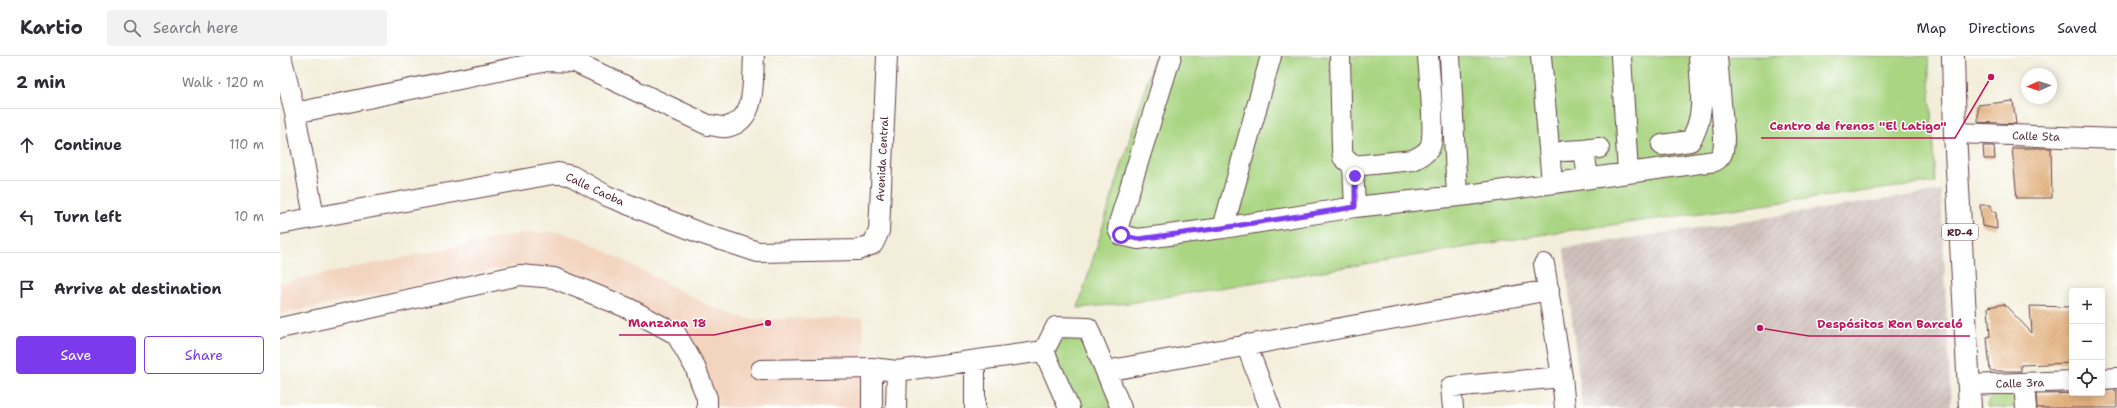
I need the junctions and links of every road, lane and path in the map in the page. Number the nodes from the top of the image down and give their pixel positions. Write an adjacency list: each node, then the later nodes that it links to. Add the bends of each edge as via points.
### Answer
1 (281, 56): 14 (street)
2 (754, 56): 14 (street, via 751,105 744,117 726,127 708,125 575,62 564,60 547,61)
3 (887, 56): 28 (street, Avenida Central, via 879,231 872,244)
4 (1171, 56): 27 (street, via 1118,229 1121,235 1138,239)
5 (1271, 56): 27 (street)
6 (1340, 56): 18 (street, via 1342,149 1344,157)
7 (1428, 56): 18 (street, via 1432,135 1429,149 1413,160)
8 (1450, 56): 23 (street)
9 (1541, 56): 22 (street)
10 (1621, 56): 20 (street)
11 (1699, 56): 19 (street, via 1701,117 1698,129 1690,141 1654,145)
12 (1717, 56): 19 (street, via 1724,137 1720,158)
13 (1953, 56): 15 (main road, RD-4)
14 (295, 113): 25 (street)
15 (1955, 133): 16 (street, Calle 5ta); 44 (main road, RD-4)
16 (2117, 139)
17 (1564, 151): 21 (street, via 1591,149)
18 (1353, 166): 24 (street)
19 (1664, 168): 20 (street)
20 (1628, 173): 21 (street)
21 (1588, 178): 22 (street)
22 (1552, 183): 23 (street)
23 (1457, 196): 24 (street)
24 (1355, 207): 27 (street)
25 (314, 217): 26 (street, Calle Caoba); 28 (street, Calle Caoba, via 558,172 572,176 607,196 758,252)
26 (280, 224)
27 (1222, 228)
28 (858, 250)
29 (1544, 264): 30 (street)
30 (1549, 290): 32 (street); 39 (street)
31 (280, 328): 45 (street, via 520,275 554,278 628,308 676,334 695,367 707,398)
32 (1246, 344): 38 (street); 51 (street)
33 (1044, 351): 34 (street); 38 (street, via 1056,326 1088,328); 49 (street)
34 (975, 362): 37 (street); 48 (street)
35 (872, 368): 36 (street); 37 (street); 46 (street)
36 (761, 370)
37 (897, 371): 47 (street)
38 (1106, 371): 50 (street)
39 (1562, 377): 52 (street, via 1451,388); 53 (street)
40 (2117, 378): 41 (street)
41 (2105, 379)
42 (2069, 380): 43 (street, Calle 3ra)
43 (2024, 383): 44 (street, Calle 3ra); 55 (street)
44 (1969, 385): 54 (main road, RD-4)
45 (707, 408)
46 (872, 408)
47 (896, 408)
48 (975, 408)
49 (1069, 408)
50 (1121, 408)
51 (1270, 408)
52 (1453, 408)
53 (1565, 408)
54 (1970, 408)
55 (2026, 408)

